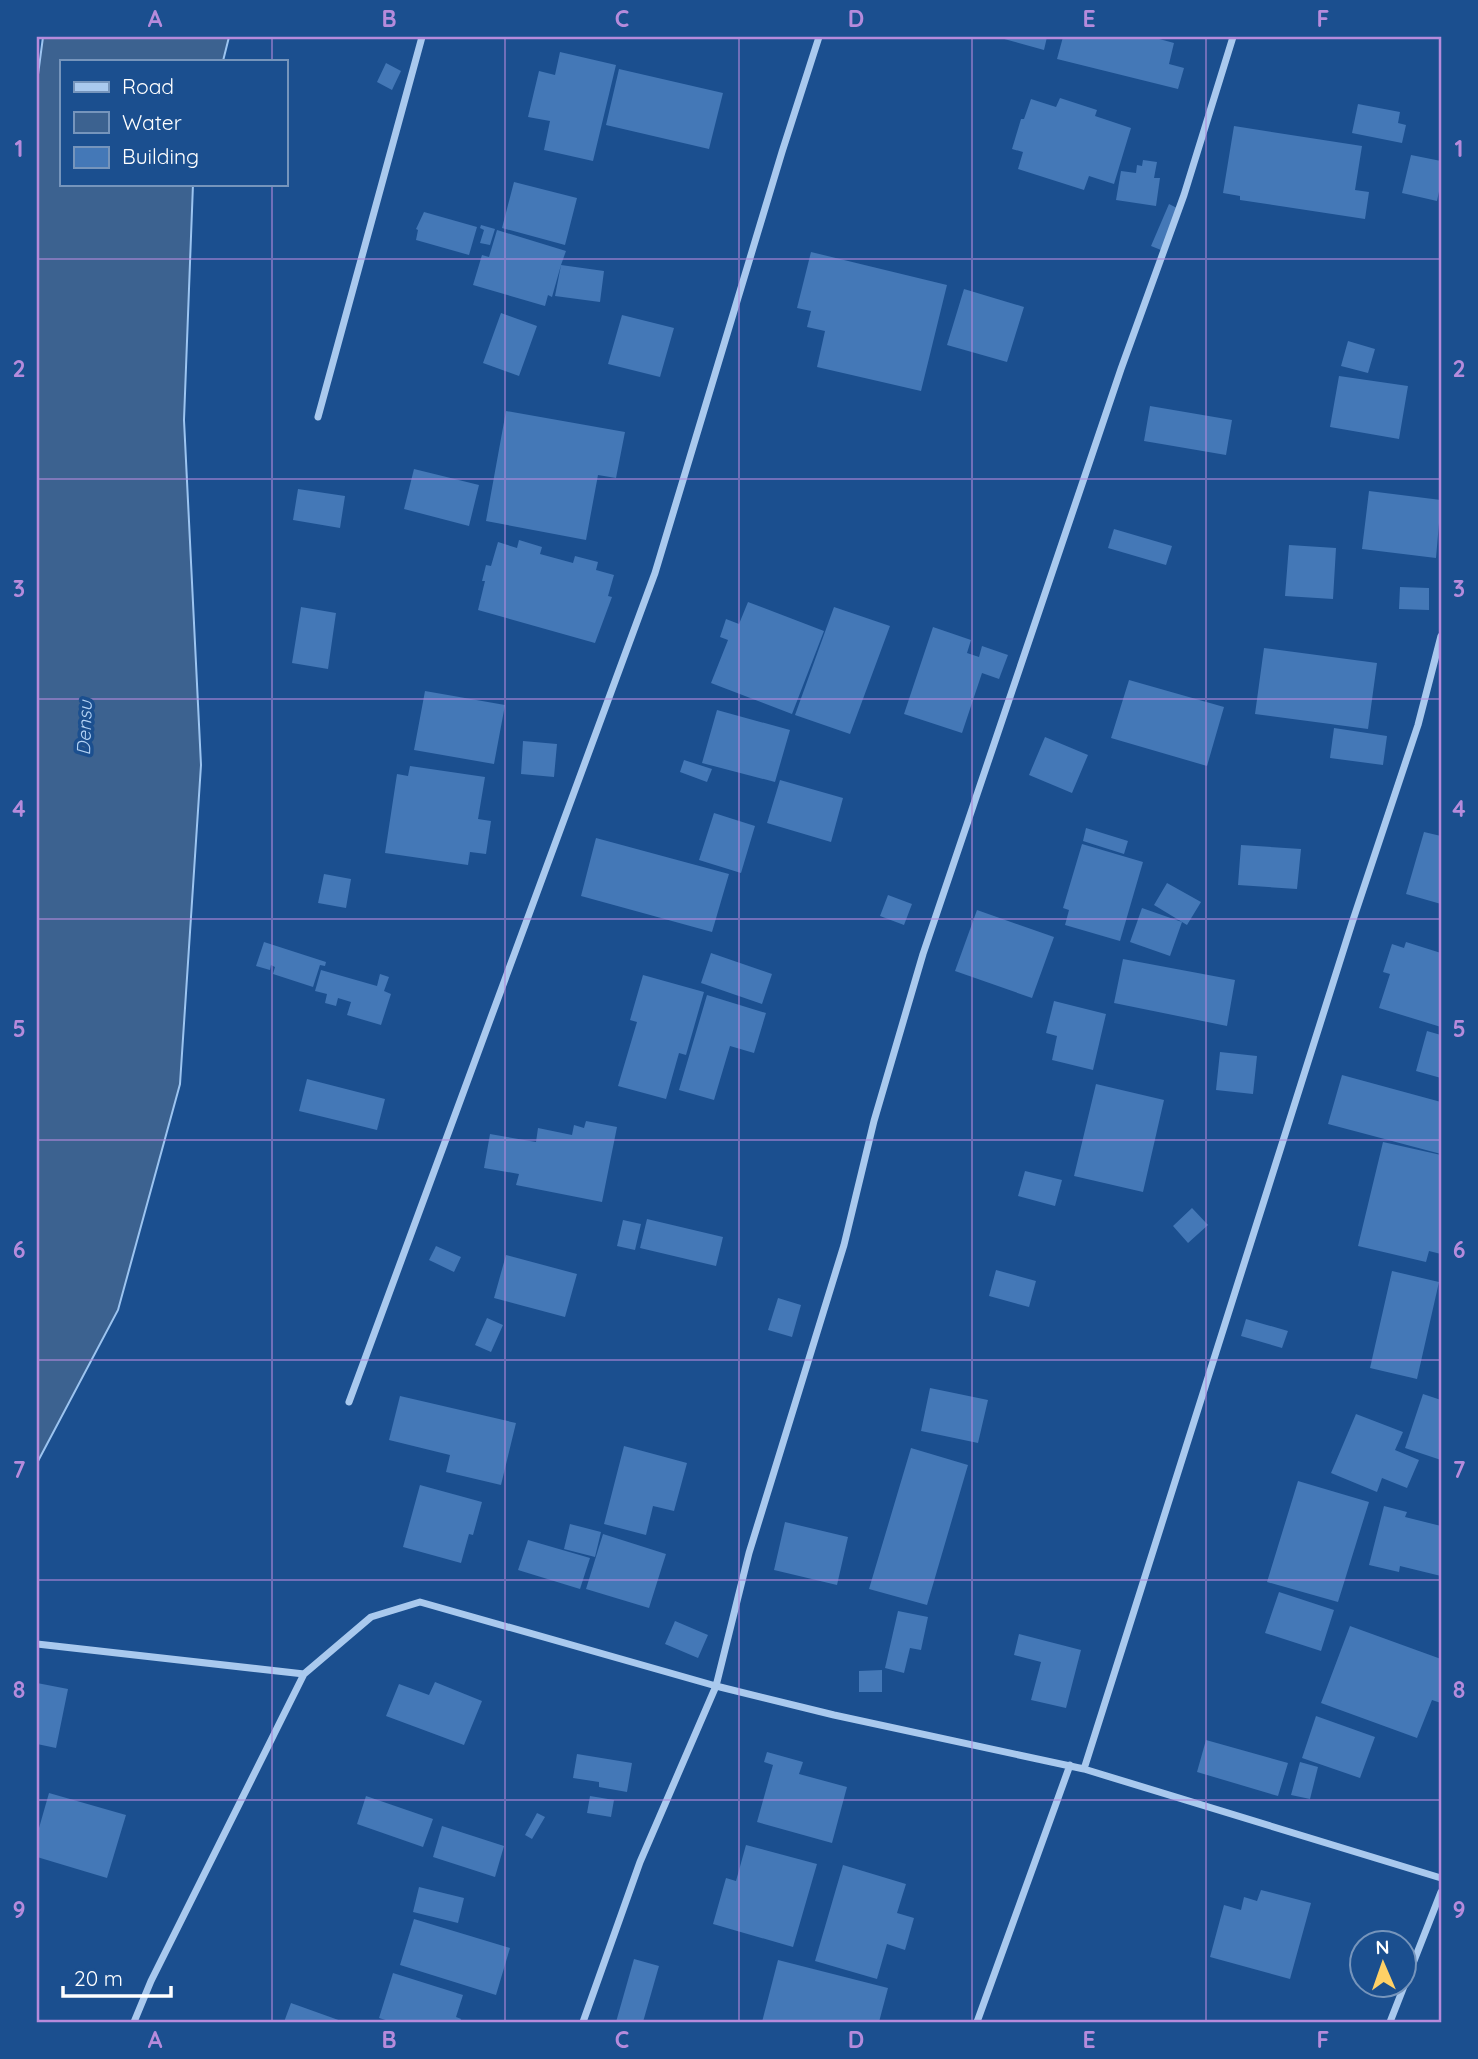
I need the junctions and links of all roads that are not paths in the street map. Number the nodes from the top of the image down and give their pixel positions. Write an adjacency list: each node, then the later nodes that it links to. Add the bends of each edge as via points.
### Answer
1 (422, 37): 4 (street)
2 (819, 37): 6 (street, via 654,573)
3 (1233, 37): 9 (street, via 1184,195 923,954 874,1121 844,1245 749,1553)
4 (318, 417)
5 (1441, 636): 11 (street, via 1418,726)
6 (349, 1402)
7 (37, 1644): 8 (street)
8 (304, 1674): 9 (street, via 371,1618 420,1602); 14 (street)
9 (716, 1686): 10 (street); 15 (street, via 639,1862)
10 (1070, 1765): 11 (street); 16 (street)
11 (1084, 1769): 12 (street)
12 (1441, 1878)
13 (1441, 1892): 17 (street)
14 (134, 2022)
15 (583, 2022)
16 (977, 2022)
17 (1390, 2022)

